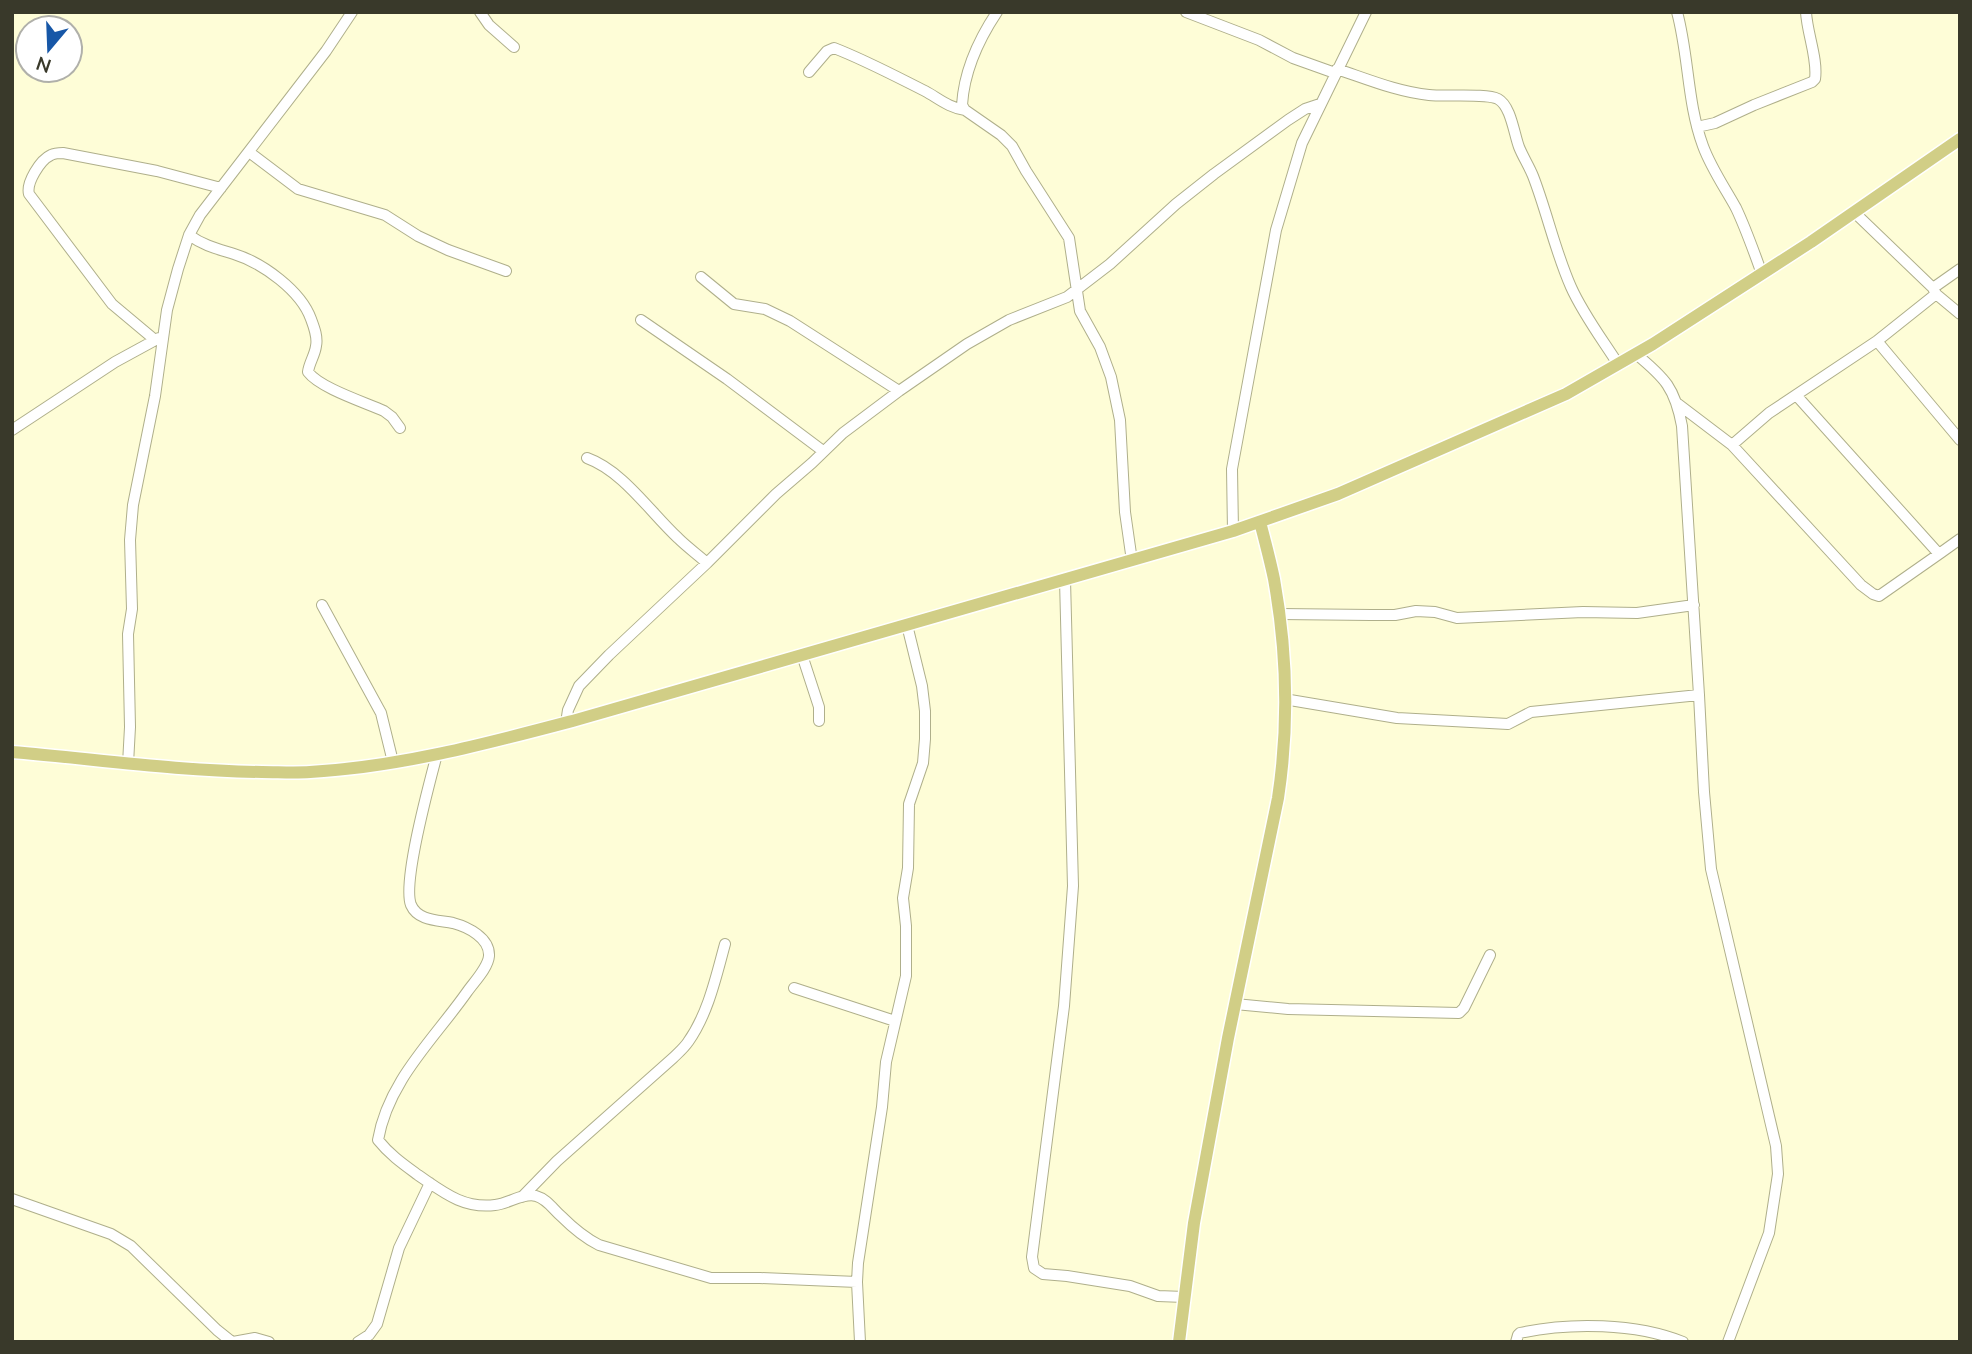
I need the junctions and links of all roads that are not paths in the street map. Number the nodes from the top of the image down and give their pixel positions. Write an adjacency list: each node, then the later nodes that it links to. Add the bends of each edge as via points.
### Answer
1 (352, 12): 15 (street)
2 (480, 12): 8 (street)
3 (997, 12): 12 (street, via 974,56 962,98)
4 (1186, 12): 9 (street, via 1293,58)
5 (1366, 12): 9 (street)
6 (1677, 12): 13 (street)
7 (1806, 12): 13 (street, via 1815,79)
8 (514, 47)
9 (1336, 71): 11 (street); 30 (street, via 1408,92 1497,98 1504,103 1572,289)
10 (808, 72): 12 (street, via 834,48 952,108)
11 (1320, 104): 23 (street, via 1287,120 1221,169); 41 (street, via 1302,143 1276,230 1232,469)
12 (965, 110): 23 (street, via 1012,146 1061,223 1069,238)
13 (1697, 127): 21 (street)
14 (1960, 139): 17 (main road)
15 (248, 152): 16 (street); 20 (street, via 298,189 386,215 448,250)
16 (221, 188): 18 (street); 27 (street, via 63,153 47,158 27,187 112,304)
17 (1854, 212): 21 (main road); 24 (street)
18 (189, 235): 27 (street); 34 (street, via 256,264 296,294 316,334 317,345 307,372 384,411)
19 (1960, 268): 24 (street)
20 (506, 271)
21 (1762, 274): 29 (main road)
22 (701, 277): 31 (street, via 734,304 765,309 783,318)
23 (1076, 290): 31 (street, via 977,338); 44 (street, via 1080,311 1111,377 1118,409)
24 (1934, 291): 25 (street); 28 (street)
25 (1960, 314)
26 (641, 320): 38 (street)
27 (159, 338): 35 (street); 59 (street, via 155,396 130,540)
28 (1878, 341): 32 (street); 36 (street)
29 (1636, 354): 30 (main road); 33 (street, via 1669,384)
30 (1618, 364): 40 (main road, via 1566,394 1338,494)
31 (899, 391): 38 (street)
32 (1796, 395): 37 (street); 43 (street)
33 (1678, 404): 37 (street); 48 (street)
34 (400, 428)
35 (12, 430)
36 (1960, 440)
37 (1732, 445): 43 (street, via 1873,594 1880,596)
38 (823, 452): 45 (street)
39 (587, 458): 45 (street, via 600,463 637,495)
40 (1260, 522): 41 (main road); 49 (main road)
41 (1233, 531): 44 (main road)
42 (1960, 539): 43 (street)
43 (1939, 554)
44 (1132, 561): 46 (main road)
45 (707, 563): 55 (street, via 579,687)
46 (1065, 580): 50 (main road); 69 (street, via 1073,886 1064,1006 1032,1257 1034,1268 1043,1274)
47 (322, 605): 58 (street, via 381,713)
48 (1694, 606): 49 (street, via 1637,613 1457,618 1416,611 1395,615); 52 (street)
49 (1280, 614): 53 (main road)
50 (907, 625): 51 (main road); 64 (street, via 922,686 925,739 923,763 909,804 906,976)
51 (802, 655): 54 (street); 55 (main road)
52 (1699, 695): 53 (street, via 1531,712 1508,724 1397,718); 77 (street, via 1711,869 1776,1146 1778,1174 1769,1233)
53 (1284, 699): 63 (main road, via 1280,786)
54 (819, 721)
55 (566, 723): 57 (main road)
56 (12, 752): 59 (main road)
57 (437, 754): 58 (main road); 65 (street, via 412,863 411,904 430,920 456,924 481,937 489,949 488,960 474,983 398,1083 381,1121 378,1140 389,1154)
58 (393, 762): 59 (main road, via 309,772 227,772)
59 (128, 764)
60 (725, 944): 66 (street, via 714,985 688,1042)
61 (1490, 955): 63 (street, via 1459,1013)
62 (794, 988): 64 (street)
63 (1235, 1004): 69 (main road)
64 (895, 1021): 68 (street)
65 (430, 1183): 66 (street, via 471,1205 503,1204); 72 (street, via 399,1248 377,1324)
66 (522, 1197): 68 (street, via 529,1194 545,1200 599,1245 711,1278)
67 (12, 1199): 70 (street, via 111,1234 131,1246)
68 (857, 1282): 73 (street)
69 (1184, 1297): 74 (main road)
70 (233, 1342): 71 (street, via 255,1338)
71 (269, 1342)
72 (358, 1342)
73 (860, 1342)
74 (1179, 1342)
75 (1516, 1342): 76 (street, via 1520,1332 1567,1326 1630,1330)
76 (1683, 1342)
77 (1728, 1342)

